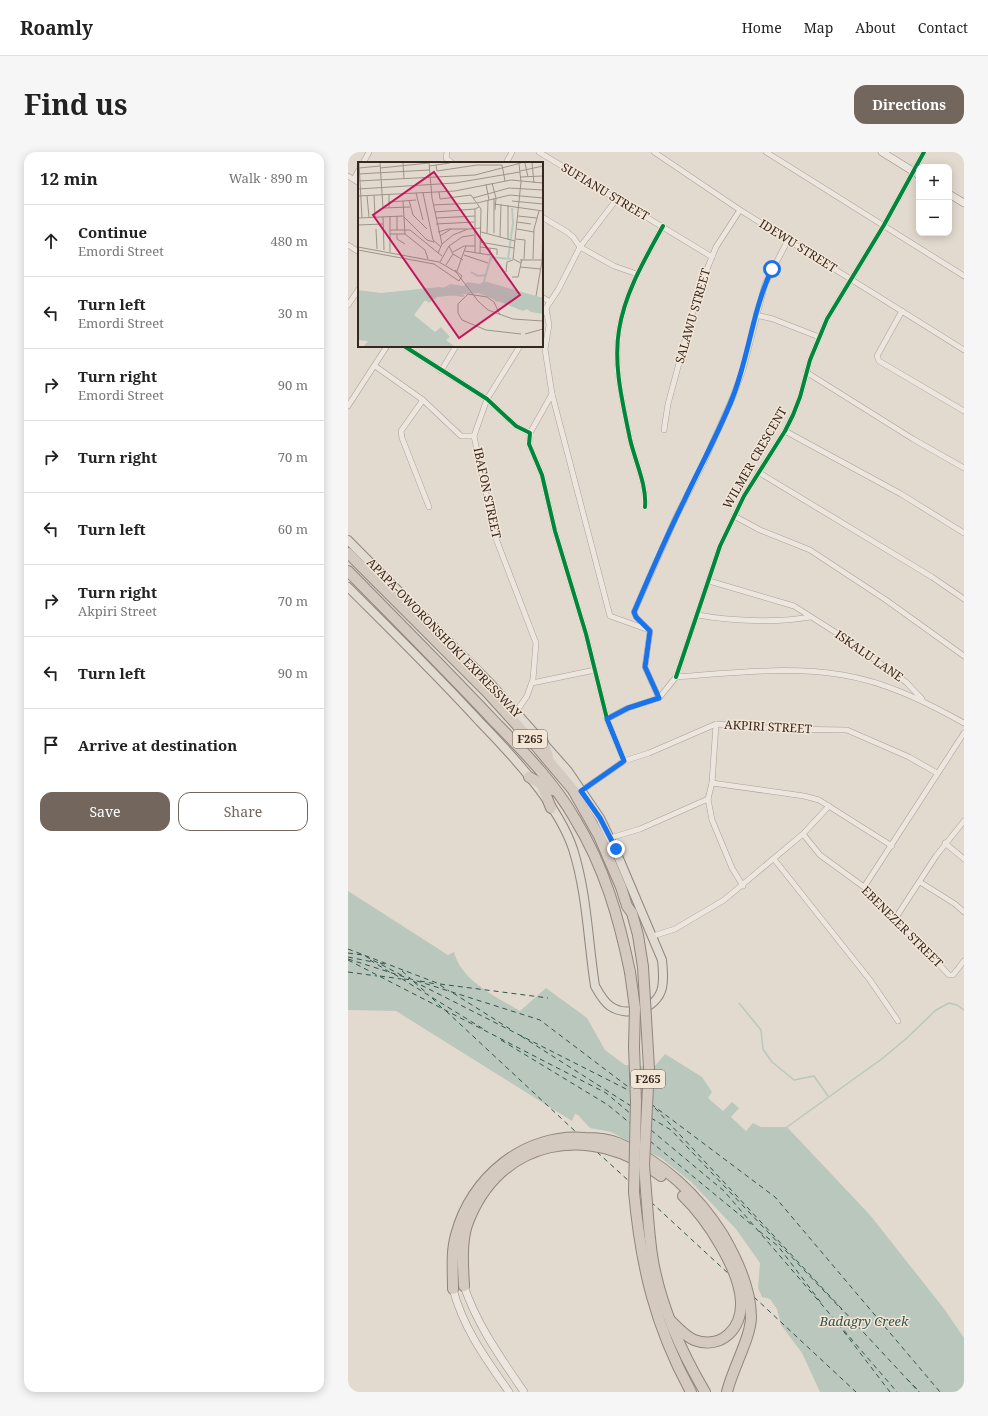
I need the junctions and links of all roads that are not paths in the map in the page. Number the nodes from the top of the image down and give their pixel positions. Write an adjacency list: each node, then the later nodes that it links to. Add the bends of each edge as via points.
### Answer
1 (369, 152): 8 (street)
2 (512, 152): 9 (street)
3 (539, 152): 17 (street, SUFIANU STREET)
4 (654, 152): 19 (street, IDEWU STREET)
5 (766, 152): 21 (street)
6 (882, 152): 12 (street)
7 (924, 152): 10 (street, WILMER CRESCENT)
8 (364, 162)
9 (507, 162)
10 (919, 164)
11 (358, 172): 14 (street)
12 (916, 173): 21 (street, WILMER CRESCENT)
13 (348, 176): 14 (street)
14 (354, 179): 15 (street)
15 (358, 182)
16 (952, 196): 18 (street)
17 (616, 200): 22 (street, SUFIANU STREET); 25 (street)
18 (964, 203)
19 (740, 210): 23 (street, IDEWU STREET); 27 (street, SALAWU STREET)
20 (543, 218): 25 (street, via 567,232)
21 (884, 225): 29 (street); 30 (street, WILMER CRESCENT)
22 (662, 226): 27 (street, SUFIANU STREET); 28 (street)
23 (788, 240): 30 (street, IDEWU STREET); 38 (street, via 765,284)
24 (348, 245): 26 (street)
25 (580, 247): 28 (street, via 614,266); 33 (street)
26 (358, 251)
27 (712, 257): 53 (street, SALAWU STREET, via 693,308 668,404)
28 (637, 274): 60 (street, via 621,318 618,357 624,408)
29 (964, 276)
30 (849, 279): 36 (street, IDEWU STREET); 39 (street, WILMER CRESCENT)
31 (358, 290): 34 (street)
32 (543, 298): 33 (street)
33 (550, 302): 35 (street)
34 (348, 305)
35 (546, 308): 37 (street); 48 (street, via 549,325 545,349)
36 (902, 311): 44 (street, IDEWU STREET); 52 (street, via 877,356 879,361)
37 (543, 312)
38 (756, 315): 39 (street); 71 (street, via 743,370 732,399 634,612)
39 (819, 336): 47 (street, WILMER CRESCENT)
40 (386, 347): 45 (street)
41 (405, 347): 46 (street)
42 (455, 347): 46 (street)
43 (519, 347): 49 (street, IBAFON STREET)
44 (964, 350)
45 (375, 366): 50 (street); 51 (street)
46 (441, 371): 49 (street)
47 (806, 372): 54 (street, WILMER CRESCENT, via 800,397); 57 (street)
48 (552, 394): 55 (street); 71 (street, via 610,616)
49 (487, 399): 55 (street, via 516,426); 56 (street, IBAFON STREET)
50 (423, 400): 56 (street, via 461,436); 59 (street, via 401,431)
51 (348, 406)
52 (964, 411)
53 (664, 430)
54 (785, 431): 58 (street, WILMER CRESCENT); 62 (street, via 901,494)
55 (530, 432): 73 (street, via 529,444 542,475)
56 (474, 436): 75 (street, IBAFON STREET, via 495,536 536,643)
57 (964, 468)
58 (758, 472): 61 (street, WILMER CRESCENT); 68 (street, via 932,576)
59 (429, 507)
60 (646, 507)
61 (734, 516): 66 (street, WILMER CRESCENT, via 720,546); 72 (street, via 760,530 810,550)
62 (964, 534)
63 (348, 540): 78 (main road, APAPA-OWORONSHOKI EXPRESSWAY)
64 (348, 553): 83 (highway, APAPA-OWORONSHOKI EXPRESSWAY / F265)
65 (348, 571): 85 (highway, APAPA-OWORONSHOKI EXPRESSWAY / F265)
66 (709, 581): 69 (street, WILMER CRESCENT); 70 (street, ISKALU LANE, via 790,605)
67 (348, 587): 88 (main road, APAPA-OWORONSHOKI EXPRESSWAY, via 462,702)
68 (964, 599)
69 (698, 615): 70 (street, via 785,620); 74 (street, WILMER CRESCENT)
70 (810, 617): 77 (street, ISKALU LANE, via 906,682)
71 (650, 631): 76 (street, via 645,667)
72 (964, 656)
73 (595, 670): 75 (street); 79 (street)
74 (676, 677): 76 (street, WILMER CRESCENT); 77 (street, via 797,670 865,680)
75 (532, 683): 78 (street, IBAFON STREET, via 524,703)
76 (659, 698): 79 (street, via 628,708)
77 (923, 701): 80 (street)
78 (516, 712): 83 (main road, APAPA-OWORONSHOKI EXPRESSWAY)
79 (607, 719): 84 (street)
80 (964, 723)
81 (716, 724): 84 (street, AKPIRI STREET); 87 (street, AKPIRI STREET, via 847,730 909,757); 90 (street)
82 (964, 733): 87 (street)
83 (539, 743): 86 (highway, APAPA-OWORONSHOKI EXPRESSWAY / F265); 86 (highway, via 548,757)
84 (624, 761): 91 (street, AKPIRI STREET)
85 (537, 767): 89 (highway); 93 (highway, APAPA-OWORONSHOKI EXPRESSWAY / F265)
86 (564, 773): 91 (main road, APAPA-OWORONSHOKI EXPRESSWAY); 113 (highway, APAPA-OWORONSHOKI EXPRESSWAY / F265, bridge, via 592,822 613,867 638,935 643,967 649,1068 644,1165 646,1191 653,1261)
87 (937, 773): 100 (street)
88 (528, 777): 89 (highway); 95 (main road, APAPA-OWORONSHOKI EXPRESSWAY)
89 (542, 784): 93 (highway); 95 (highway)
90 (712, 784): 92 (street); 94 (street, via 804,796)
91 (581, 791): 98 (main road, APAPA-OWORONSHOKI EXPRESSWAY)
92 (708, 799): 98 (street, via 640,829); 104 (street, via 712,820 732,868)
93 (564, 801): 116 (highway, APAPA-OWORONSHOKI EXPRESSWAY / F265, bridge, via 591,847 605,879 621,930 635,1008 634,1192 641,1253 647,1282 668,1345)
94 (829, 806): 97 (street); 100 (street)
95 (551, 808): 108 (main road, APAPA-OWORONSHOKI EXPRESSWAY, via 563,826 573,849 582,886 595,986 610,1006 626,1011 642,1010 659,994 664,971)
96 (964, 821): 99 (street)
97 (803, 834): 101 (street); 105 (street, EBENEZER STREET, via 820,856)
98 (610, 838): 108 (main road, APAPA-OWORONSHOKI EXPRESSWAY)
99 (945, 843): 102 (street); 103 (street)
100 (892, 846): 105 (street)
101 (774, 859): 104 (street); 110 (street, via 870,980)
102 (964, 859)
103 (920, 882): 106 (street); 107 (street)
104 (743, 886): 108 (street, via 675,929)
105 (864, 887): 107 (street, EBENEZER STREET)
106 (964, 912)
107 (895, 919): 109 (street, EBENEZER STREET, via 949,975 953,975)
108 (653, 936)
109 (964, 961)
110 (898, 1021)
111 (464, 1286): 113 (highway, via 463,1249 467,1226 477,1204 499,1175 518,1160 545,1149 561,1145 600,1146 624,1154 654,1170 669,1182 694,1206 723,1247 741,1300 738,1323 724,1338 706,1343 686,1336); 115 (street, via 484,1331)
112 (453, 1289): 114 (street, via 472,1337); 118 (highway, via 454,1246 460,1224 481,1186 506,1160 533,1145 555,1139 576,1137 617,1143 653,1161 675,1178 698,1201 733,1251 745,1284 751,1319)
113 (671, 1321): 117 (highway, APAPA-OWORONSHOKI EXPRESSWAY / F265)
114 (509, 1392)
115 (524, 1392)
116 (691, 1392)
117 (704, 1392)
118 (727, 1392)

